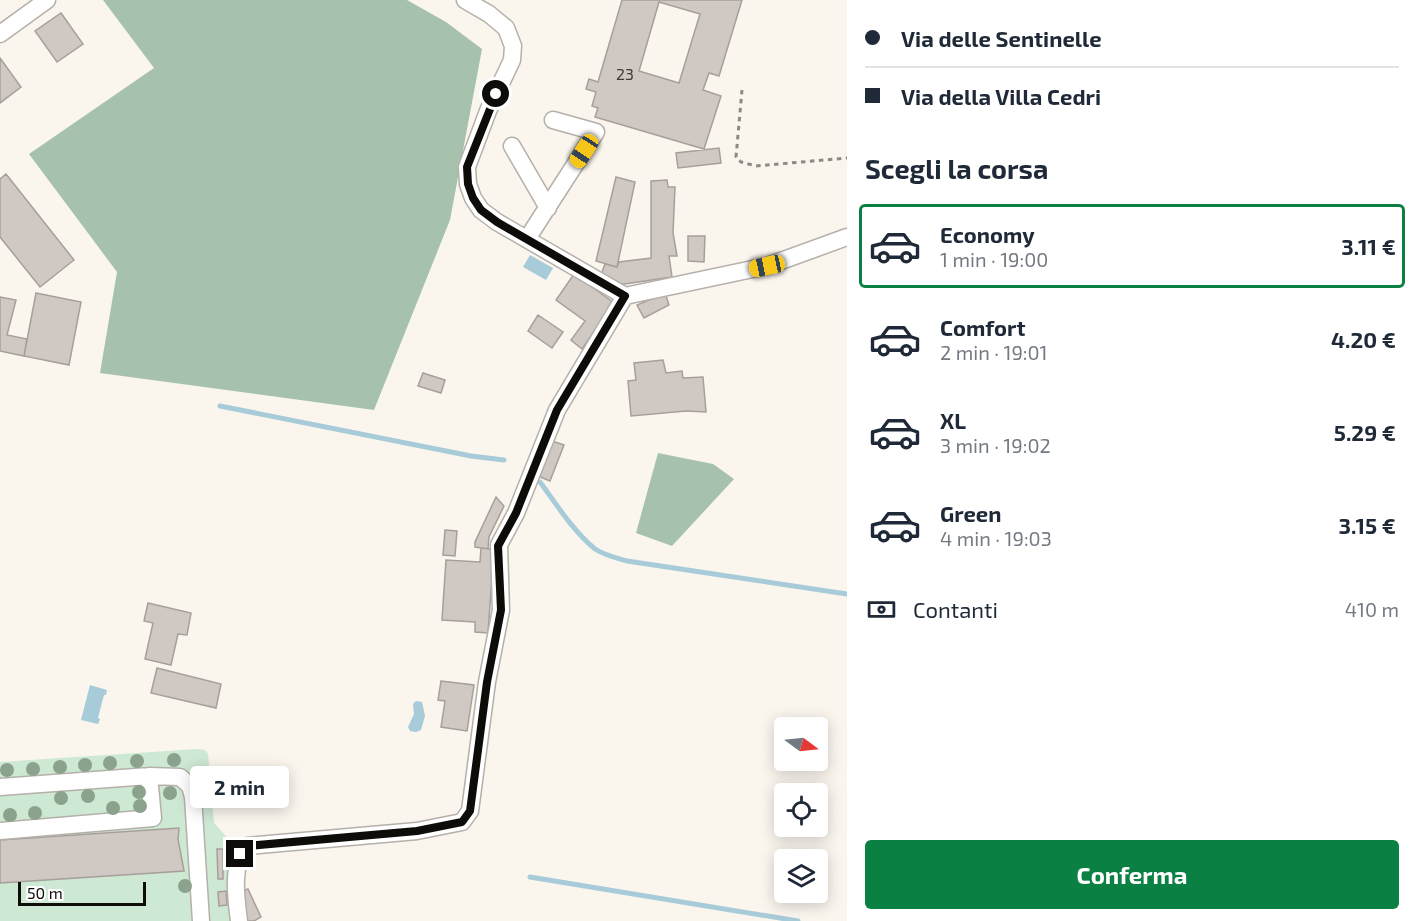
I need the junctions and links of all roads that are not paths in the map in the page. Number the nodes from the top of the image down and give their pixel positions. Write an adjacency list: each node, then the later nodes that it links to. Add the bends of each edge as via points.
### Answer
1 (47, 0): 3 (street)
2 (465, 0): 8 (street, via 506,28 513,46 512,60 467,167 468,184 481,210)
3 (0, 34)
4 (553, 120): 6 (street, via 596,132)
5 (512, 146): 6 (street)
6 (548, 208): 8 (street)
7 (847, 237): 9 (street, via 767,266)
8 (527, 239): 9 (street)
9 (625, 296): 14 (street, via 557,410 516,513 498,546 501,610 470,811 462,822 417,831 247,846 240,854 237,873)
10 (149, 776): 11 (street); 12 (street, via 153,819); 13 (street, via 180,777 190,786)
11 (0, 787)
12 (0, 831)
13 (201, 921)
14 (239, 921)

